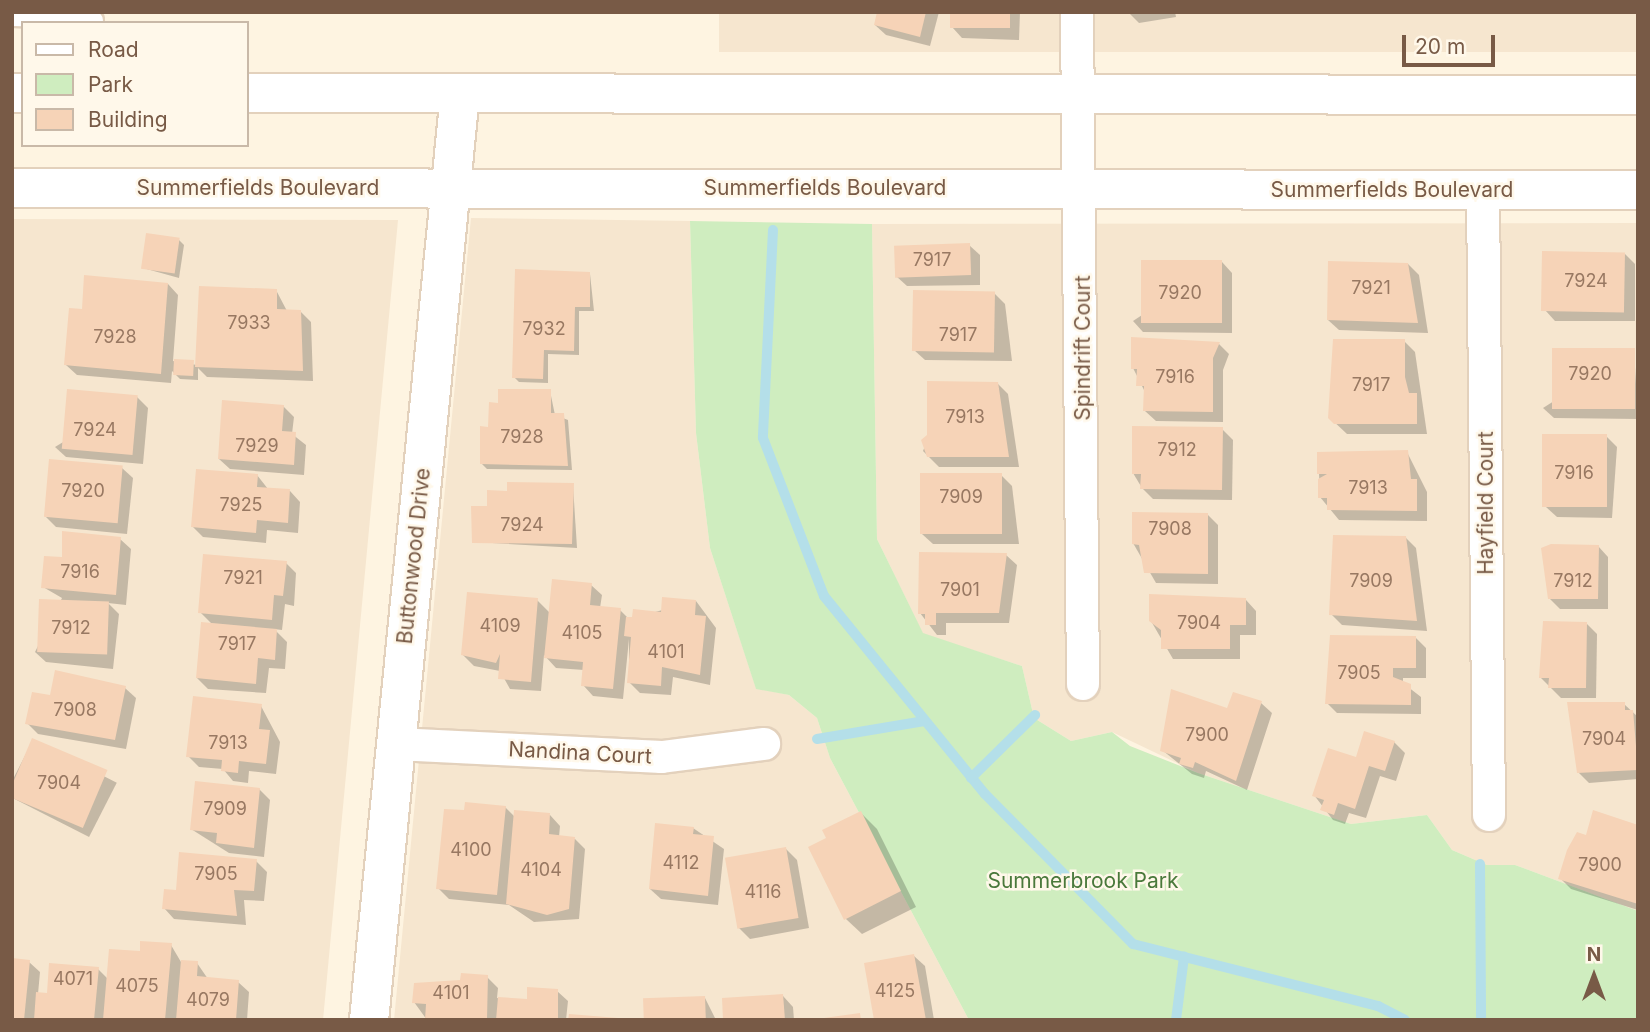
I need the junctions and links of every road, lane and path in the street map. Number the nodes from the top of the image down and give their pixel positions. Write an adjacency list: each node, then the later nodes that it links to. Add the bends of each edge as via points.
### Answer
1 (1077, 12): 6 (street, Spindrift Court)
2 (12, 18): 3 (lane)
3 (93, 18)
4 (248, 93): 5 (street)
5 (460, 93): 6 (street); 9 (street, Buttonwood Drive)
6 (1079, 94): 7 (street); 10 (street, Spindrift Court)
7 (1638, 95)
8 (12, 188): 9 (street, Summerfields Boulevard)
9 (450, 188): 10 (street, Summerfields Boulevard); 14 (street, Buttonwood Drive)
10 (1083, 189): 11 (street, Summerfields Boulevard); 13 (street, Spindrift Court)
11 (1483, 190): 12 (street, Summerfields Boulevard); 16 (street, Hayfield Court)
12 (1638, 190)
13 (1083, 684)
14 (396, 744): 15 (street, Nandina Court, via 662,757); 17 (street, Buttonwood Drive)
15 (764, 744)
16 (1489, 815)
17 (369, 1020)

